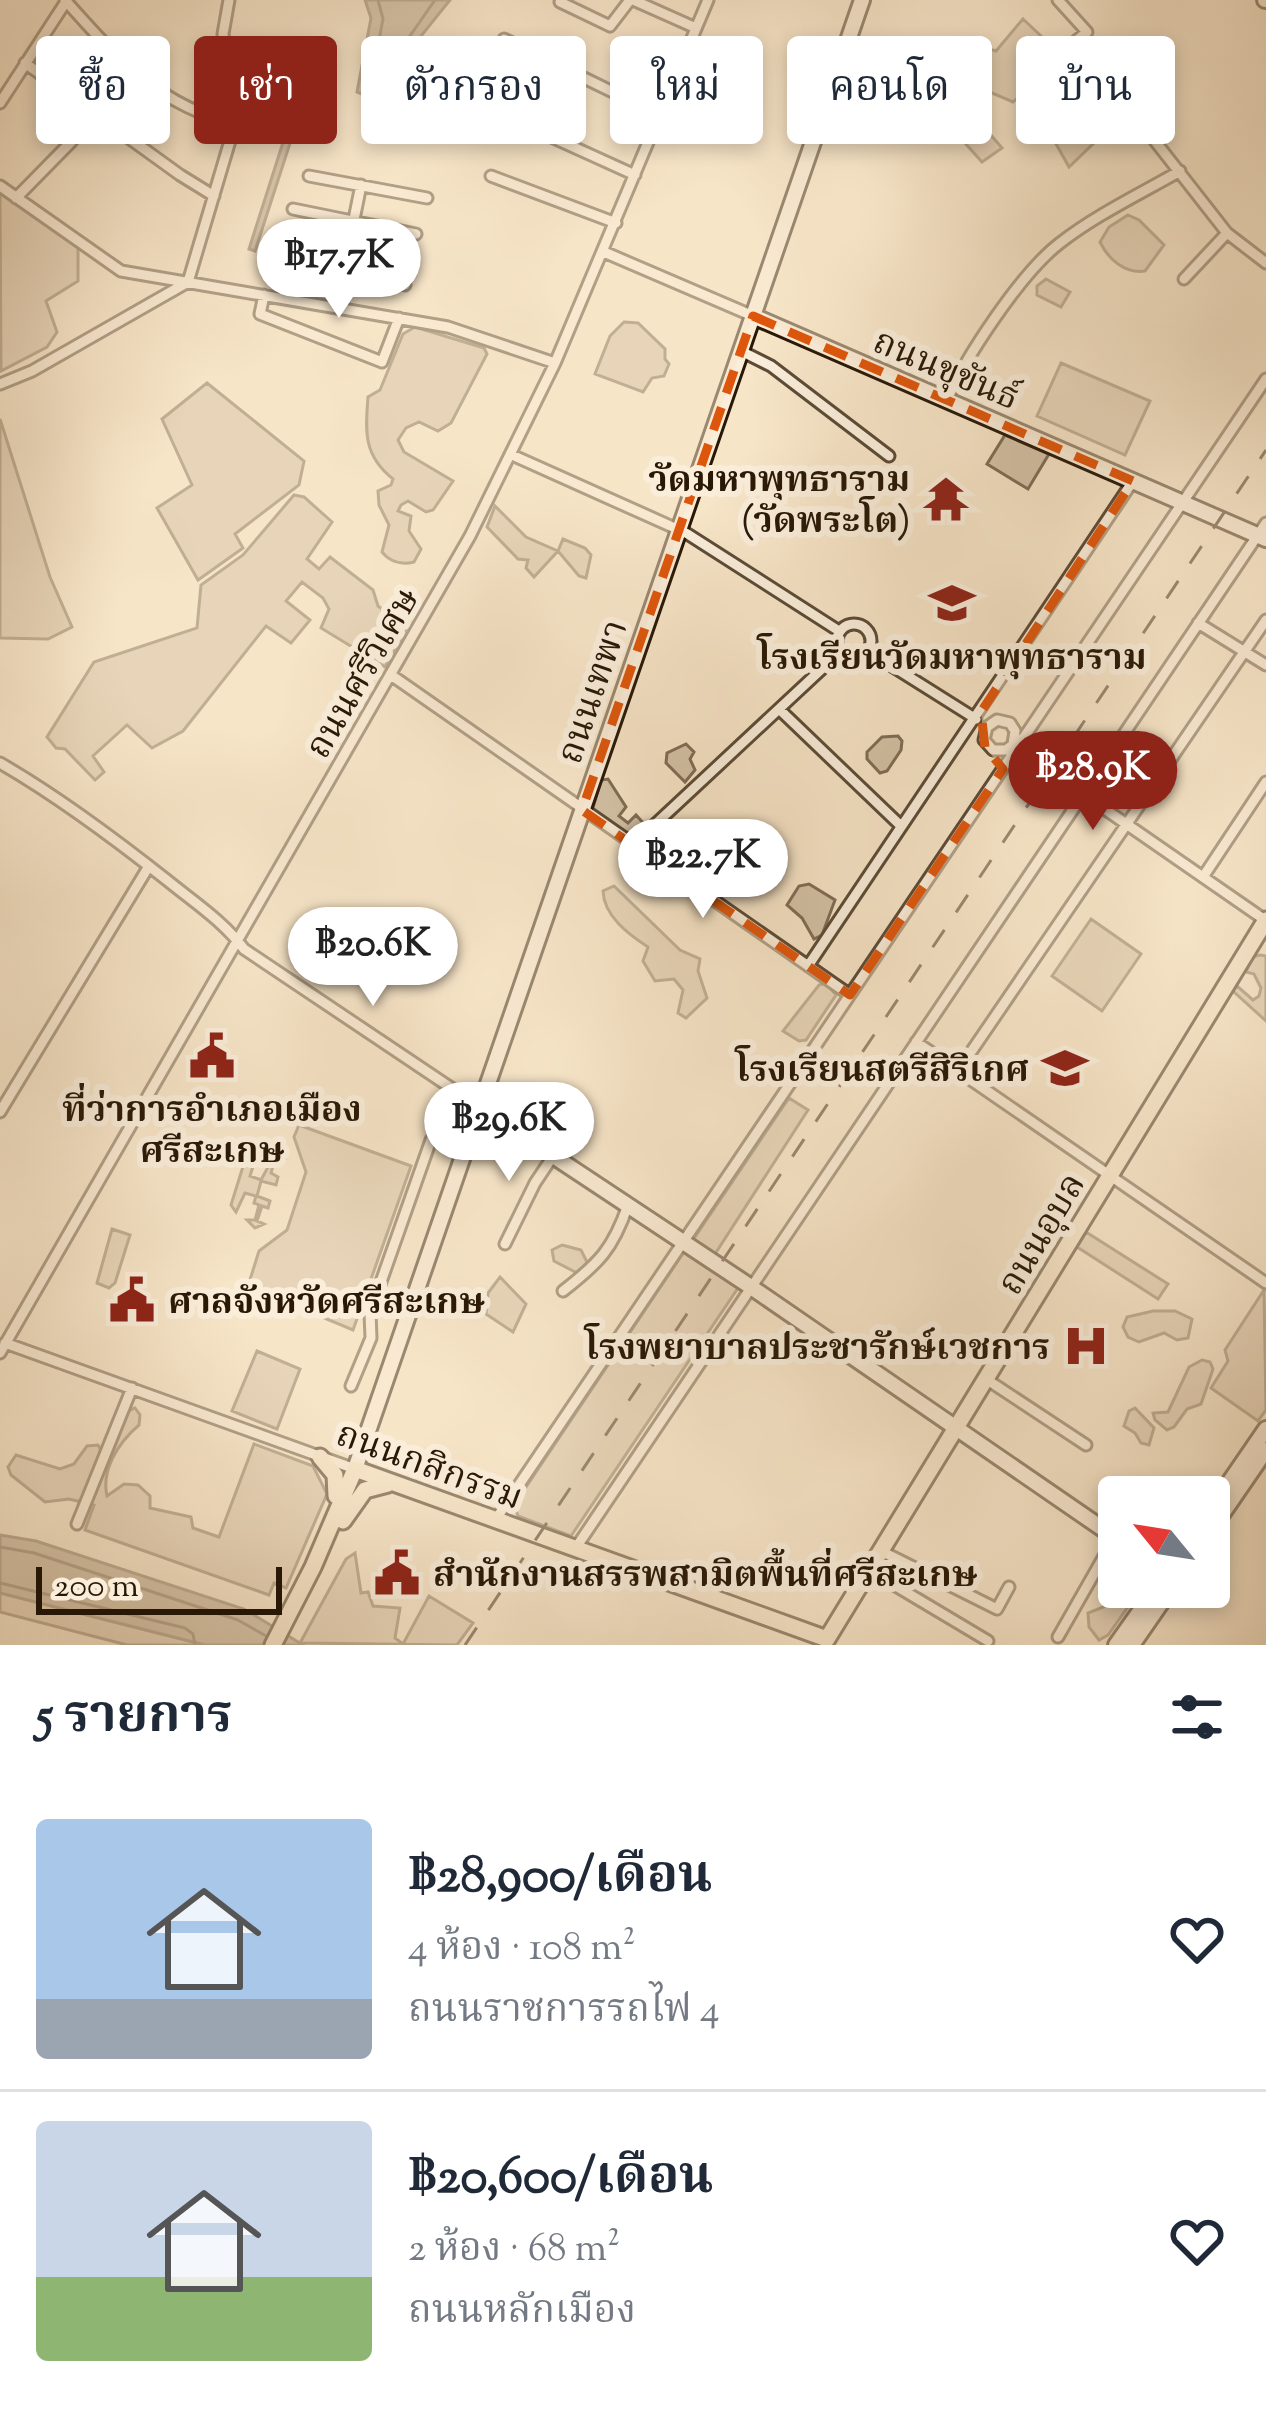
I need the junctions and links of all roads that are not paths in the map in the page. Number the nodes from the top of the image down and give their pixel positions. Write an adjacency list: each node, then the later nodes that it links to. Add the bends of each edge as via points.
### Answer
1 (66, 0): 9 (street); 13 (street)
2 (229, 0): 10 (street)
3 (632, 0): 7 (street, via 610,26); 8 (street)
4 (708, 0): 8 (street, ถนนศรีวิเศษ)
5 (862, 0): 45 (main road, ถนนเทพา)
6 (1058, 0): 12 (street, via 1087,32)
7 (560, 2)
8 (696, 28): 11 (street, ถนนศรีวิเศษ)
9 (99, 36)
10 (223, 36)
11 (693, 36)
12 (1082, 36)
13 (25, 62): 14 (street); 15 (street)
14 (36, 70)
15 (0, 103)
16 (66, 144): 29 (street)
17 (138, 144): 28 (street)
18 (229, 144): 28 (street)
19 (567, 144): 23 (street)
20 (648, 144): 23 (street, ถนนศรีวิเศษ)
21 (1158, 144): 22 (street)
22 (1180, 171): 34 (street); 51 (street, via 1036,264)
23 (635, 175): 33 (street, ถนนศรีวิเศษ)
24 (309, 176): 26 (street)
25 (490, 176): 33 (street)
26 (361, 185): 30 (street); 32 (street)
27 (0, 187): 29 (street)
28 (214, 196): 41 (street)
29 (16, 198): 41 (street, via 121,271)
30 (427, 198)
31 (293, 209): 32 (street)
32 (354, 221): 35 (street); 39 (street)
33 (616, 224): 36 (street, ถนนศรีวิเศษ)
34 (1227, 233): 38 (street); 40 (street)
35 (416, 234)
36 (604, 252): 45 (street, ถนนขุขันธ์); 48 (street, ถนนศรีวิเศษ)
37 (275, 258): 39 (street)
38 (1266, 263)
39 (344, 272): 42 (street); 44 (street)
40 (1184, 279)
41 (188, 282): 43 (street); 50 (street)
42 (405, 284)
43 (264, 295): 44 (street); 46 (street, via 260,314 382,362)
44 (337, 308): 46 (street)
45 (753, 316): 47 (main road, ถนนเทพา); 51 (main road, ถนนขุขันธ์)
46 (399, 318): 48 (street)
47 (741, 351): 53 (street); 56 (main road, ถนนเทพา)
48 (555, 363): 52 (street, ถนนศรีวิเศษ)
49 (1266, 379): 55 (street)
50 (0, 384)
51 (947, 400): 54 (main road, ถนนขุขันธ์)
52 (512, 454): 56 (street); 65 (street, ถนนศรีวิเศษ)
53 (889, 456)
54 (1133, 482): 55 (main road, ถนนขุขันธ์); 66 (street)
55 (1182, 502): 57 (main road, ถนนขุขันธ์); 72 (street)
56 (679, 531): 60 (street); 78 (main road, ถนนเทพา)
57 (1263, 533): 59 (street)
58 (1266, 620): 63 (street)
59 (1198, 623): 63 (street); 77 (street)
60 (839, 631): 61 (street, via 861,625 870,634); 62 (street)
61 (868, 651): 62 (street, via 854,658); 68 (street)
62 (840, 652): 67 (street)
63 (1244, 652): 64 (street); 79 (street)
64 (1266, 665)
65 (391, 675): 78 (street); 85 (street, ถนนศรีวิเศษ)
66 (986, 704): 68 (street); 69 (street)
67 (779, 709): 80 (street); 81 (street)
68 (976, 719): 70 (street)
69 (993, 721): 71 (street); 72 (street, via 1013,727)
70 (966, 733): 71 (street); 80 (street)
71 (984, 735): 73 (street)
72 (1015, 746): 73 (street); 75 (street)
73 (997, 751): 75 (street)
74 (0, 763): 82 (street)
75 (1003, 769): 87 (street)
76 (1264, 788): 83 (street)
77 (1083, 794): 79 (street); 88 (street)
78 (582, 810): 81 (street); 90 (main road, ถนนเทพา)
79 (1126, 824): 83 (street); 89 (street)
80 (901, 826): 86 (street)
81 (633, 845): 86 (street)
82 (148, 866): 85 (street); 91 (street)
83 (1202, 877): 84 (street)
84 (1266, 920): 94 (main road, ถนนอุบล)
85 (238, 940): 90 (street); 101 (street, ถนนศรีวิเศษ)
86 (808, 966): 87 (street)
87 (850, 994): 96 (street)
88 (916, 1042): 89 (street); 99 (street)
89 (958, 1070): 94 (street)
90 (481, 1108): 93 (main road); 110 (main road, ถนนเทพา)
91 (0, 1112)
92 (431, 1140): 103 (street)
93 (554, 1156): 95 (main road); 97 (street)
94 (1111, 1174): 98 (street); 102 (main road, ถนนอุบล)
95 (628, 1205): 96 (main road); 100 (street, via 614,1243)
96 (683, 1242): 99 (main road); 115 (street)
97 (506, 1244)
98 (1266, 1282)
99 (751, 1287): 105 (main road); 118 (street)
100 (563, 1292)
101 (2, 1345): 104 (street, ถนนกสิกรรม)
102 (986, 1379): 105 (main road, ถนนอุบล); 107 (street)
103 (352, 1386)
104 (132, 1388): 109 (street, ถนนกสิกรรม); 116 (street)
105 (956, 1428): 117 (main road); 119 (main road, ถนนอุบล)
106 (1266, 1429): 111 (main road)
107 (1086, 1445)
108 (1266, 1450): 113 (main road)
109 (320, 1456): 110 (street, ถนนกสิกรรม); 114 (main road, via 335,1475)
110 (355, 1469): 112 (main road, ถนนกสิกรรม); 114 (main road)
111 (1230, 1481)
112 (397, 1483): 114 (main road, via 364,1490); 115 (main road, ถนนกสิกรรม)
113 (1230, 1502)
114 (339, 1519): 123 (main road)
115 (496, 1520): 118 (main road, ถนนกสิกรรม)
116 (77, 1524)
117 (1098, 1526)
118 (575, 1549): 128 (main road, ถนนกสิกรรม)
119 (881, 1551): 120 (main road, ถนนอุบล); 122 (street, via 997,1609)
120 (869, 1570): 127 (street); 128 (main road, ถนนอุบล)
121 (1098, 1571): 126 (street)
122 (1009, 1587)
123 (303, 1600): 129 (main road); 130 (main road)
124 (1142, 1608): 131 (main road)
125 (1158, 1608): 132 (main road)
126 (1058, 1637)
127 (988, 1641)
128 (834, 1642)
129 (273, 1645)
130 (285, 1645)
131 (1115, 1645)
132 (1132, 1645)

